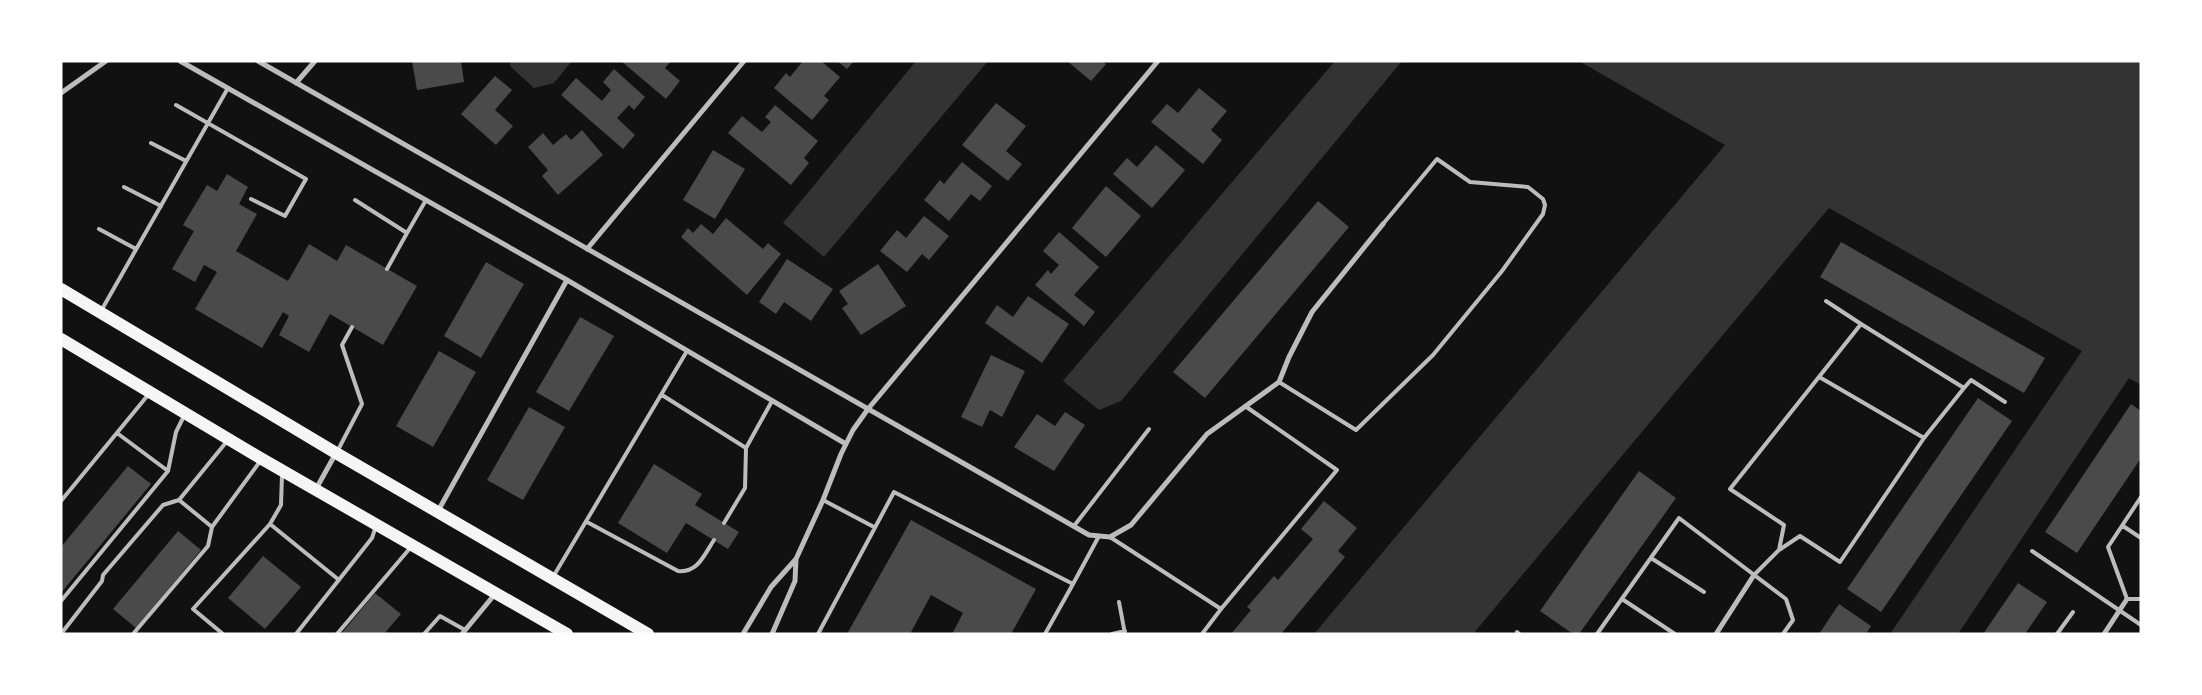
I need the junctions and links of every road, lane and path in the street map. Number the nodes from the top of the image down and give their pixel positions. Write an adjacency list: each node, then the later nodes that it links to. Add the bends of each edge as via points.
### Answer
1 (106, 61): 9 (street)
2 (180, 61): 8 (street)
3 (258, 61): 7 (street)
4 (315, 61): 7 (street)
5 (744, 61): 22 (street)
6 (1158, 61): 41 (street)
7 (296, 83): 22 (street)
8 (228, 88): 11 (lane); 17 (street)
9 (61, 93)
10 (176, 105): 11 (lane)
11 (208, 123): 13 (lane); 15 (lane, via 306,179 285,216)
12 (151, 143): 13 (lane)
13 (186, 161): 18 (lane)
14 (124, 187): 18 (lane)
15 (251, 199)
16 (355, 200): 21 (lane)
17 (426, 200): 21 (lane); 25 (street)
18 (161, 206): 23 (lane)
19 (1384, 224): 34 (street, via 1312,312); 34 (lane, via 1437,159 1470,182 1528,186 1544,199 1545,205 1543,214 1502,271 1433,355 1356,430)
20 (99, 229): 23 (lane)
21 (407, 232): 24 (lane)
22 (587, 249): 41 (street)
23 (136, 250): 28 (lane)
24 (387, 269)
25 (567, 280): 32 (street); 58 (street)
26 (61, 289): 28 (main road)
27 (1826, 300): 29 (lane)
28 (100, 312): 49 (main road)
29 (1861, 324): 33 (lane); 35 (lane)
30 (352, 327): 49 (lane, via 342,346 362,404)
31 (61, 339): 36 (main road)
32 (687, 352): 37 (lane); 38 (street)
33 (1820, 378): 46 (lane); 72 (lane, via 1730,489 1784,525)
34 (1279, 382): 40 (street)
35 (1964, 388): 39 (lane, via 1971,380); 46 (lane)
36 (151, 392): 42 (main road); 44 (lane)
37 (662, 395): 48 (lane); 59 (lane)
38 (772, 401): 47 (street); 48 (lane)
39 (2005, 402)
40 (1245, 406): 68 (street, via 1207,434 1131,525); 87 (lane, via 1337,470)
41 (868, 409): 47 (street); 63 (street)
42 (185, 413): 45 (main road); 52 (lane, via 176,432)
43 (1149, 429): 63 (lane)
44 (117, 433): 52 (lane); 57 (lane)
45 (229, 438): 50 (main road); 55 (lane)
46 (1924, 438): 72 (lane, via 1840,562 1800,536)
47 (846, 444): 56 (street)
48 (746, 448): 60 (lane, via 745,488)
49 (336, 453): 53 (street); 58 (main road)
50 (262, 458): 51 (main road); 65 (lane)
51 (282, 470): 53 (main road); 61 (lane, via 281,505)
52 (168, 471): 85 (lane)
53 (316, 490): 62 (main road)
54 (2141, 497): 64 (lane)
55 (179, 500): 65 (lane); 93 (lane, via 163,505 103,575 102,582)
56 (823, 500): 66 (lane); 75 (street)
57 (61, 501)
58 (438, 512): 77 (main road)
59 (587, 522): 70 (lane, via 678,571 692,570 698,565); 77 (lane)
60 (724, 522)
61 (270, 524): 78 (lane); 95 (lane, via 193,609)
62 (376, 524): 71 (main road); 78 (lane, via 372,538)
63 (1074, 526): 67 (street, via 1089,535)
64 (2123, 526): 69 (lane); 83 (lane, via 2108,547)
65 (212, 527): 94 (lane, via 208,546)
66 (874, 527): 79 (lane, via 894,492); 103 (lane)
67 (1099, 536): 68 (street); 79 (lane)
68 (1110, 537): 87 (lane)
69 (2141, 538)
70 (714, 540)
71 (413, 545): 81 (main road); 97 (lane)
72 (1780, 550): 76 (lane)
73 (2032, 551): 88 (lane)
74 (1651, 558): 76 (lane, via 1679,518); 80 (lane); 82 (lane)
75 (796, 559): 101 (street, via 771,587); 102 (street, via 795,582)
76 (1754, 575): 109 (street); 110 (lane, via 1786,600 1793,620)
77 (553, 578): 100 (main road)
78 (339, 580): 96 (lane)
79 (1073, 584): 104 (lane)
80 (1704, 592)
81 (496, 593): 91 (street); 99 (main road)
82 (1622, 599): 107 (lane); 108 (lane)
83 (2127, 599): 84 (lane); 88 (street)
84 (2141, 599)
85 (61, 601)
86 (1119, 602): 92 (lane)
87 (1221, 609): 106 (lane)
88 (2120, 611): 90 (lane); 112 (street)
89 (2073, 612): 111 (lane)
90 (2141, 625)
91 (463, 632): 98 (lane, via 440,616)
92 (1125, 632): 105 (lane)
93 (61, 634)
94 (133, 634)
95 (223, 634)
96 (296, 634)
97 (337, 634)
98 (424, 634)
99 (567, 634)
100 (648, 634)
101 (743, 634)
102 (772, 634)
103 (818, 634)
104 (1045, 634)
105 (1112, 634)
106 (1202, 634)
107 (1597, 634)
108 (1675, 634)
109 (1716, 634)
110 (1784, 634)
111 (2057, 634)
112 (2104, 634)

